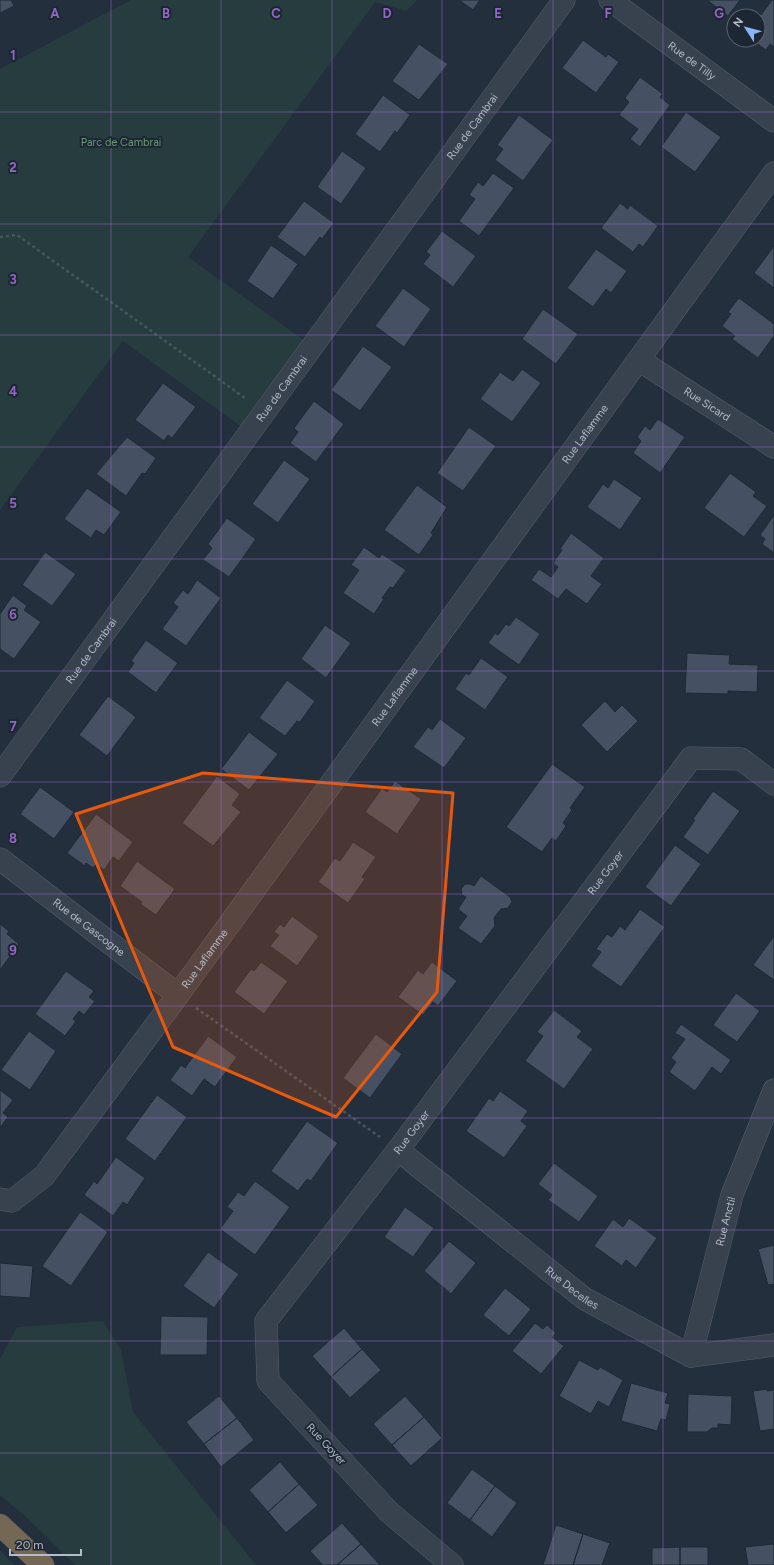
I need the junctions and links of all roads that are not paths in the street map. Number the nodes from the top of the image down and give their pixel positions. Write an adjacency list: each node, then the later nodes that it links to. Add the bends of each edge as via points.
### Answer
1 (564, 0): 7 (street, Rue de Cambrai)
2 (610, 0): 3 (street, Rue de Tilly)
3 (774, 121)
4 (774, 173): 5 (street, Rue Laflamme)
5 (640, 360): 6 (street, Rue Sicard); 10 (street, Rue Laflamme)
6 (774, 447)
7 (0, 776)
8 (774, 784): 12 (street, Rue Goyer, via 741,759 691,758)
9 (0, 859): 10 (street, Rue de Gascogne)
10 (178, 995): 13 (street, Rue Laflamme, via 44,1176 12,1201)
11 (774, 1090): 15 (street, Rue Anctil, via 732,1195)
12 (398, 1150): 15 (street, Rue Decelles, via 584,1299); 18 (street, Rue Goyer, via 266,1321 268,1381 389,1512)
13 (0, 1199)
14 (774, 1345): 15 (street)
15 (691, 1356)
16 (0, 1525): 17 (highway)
17 (42, 1565)
18 (452, 1565)

